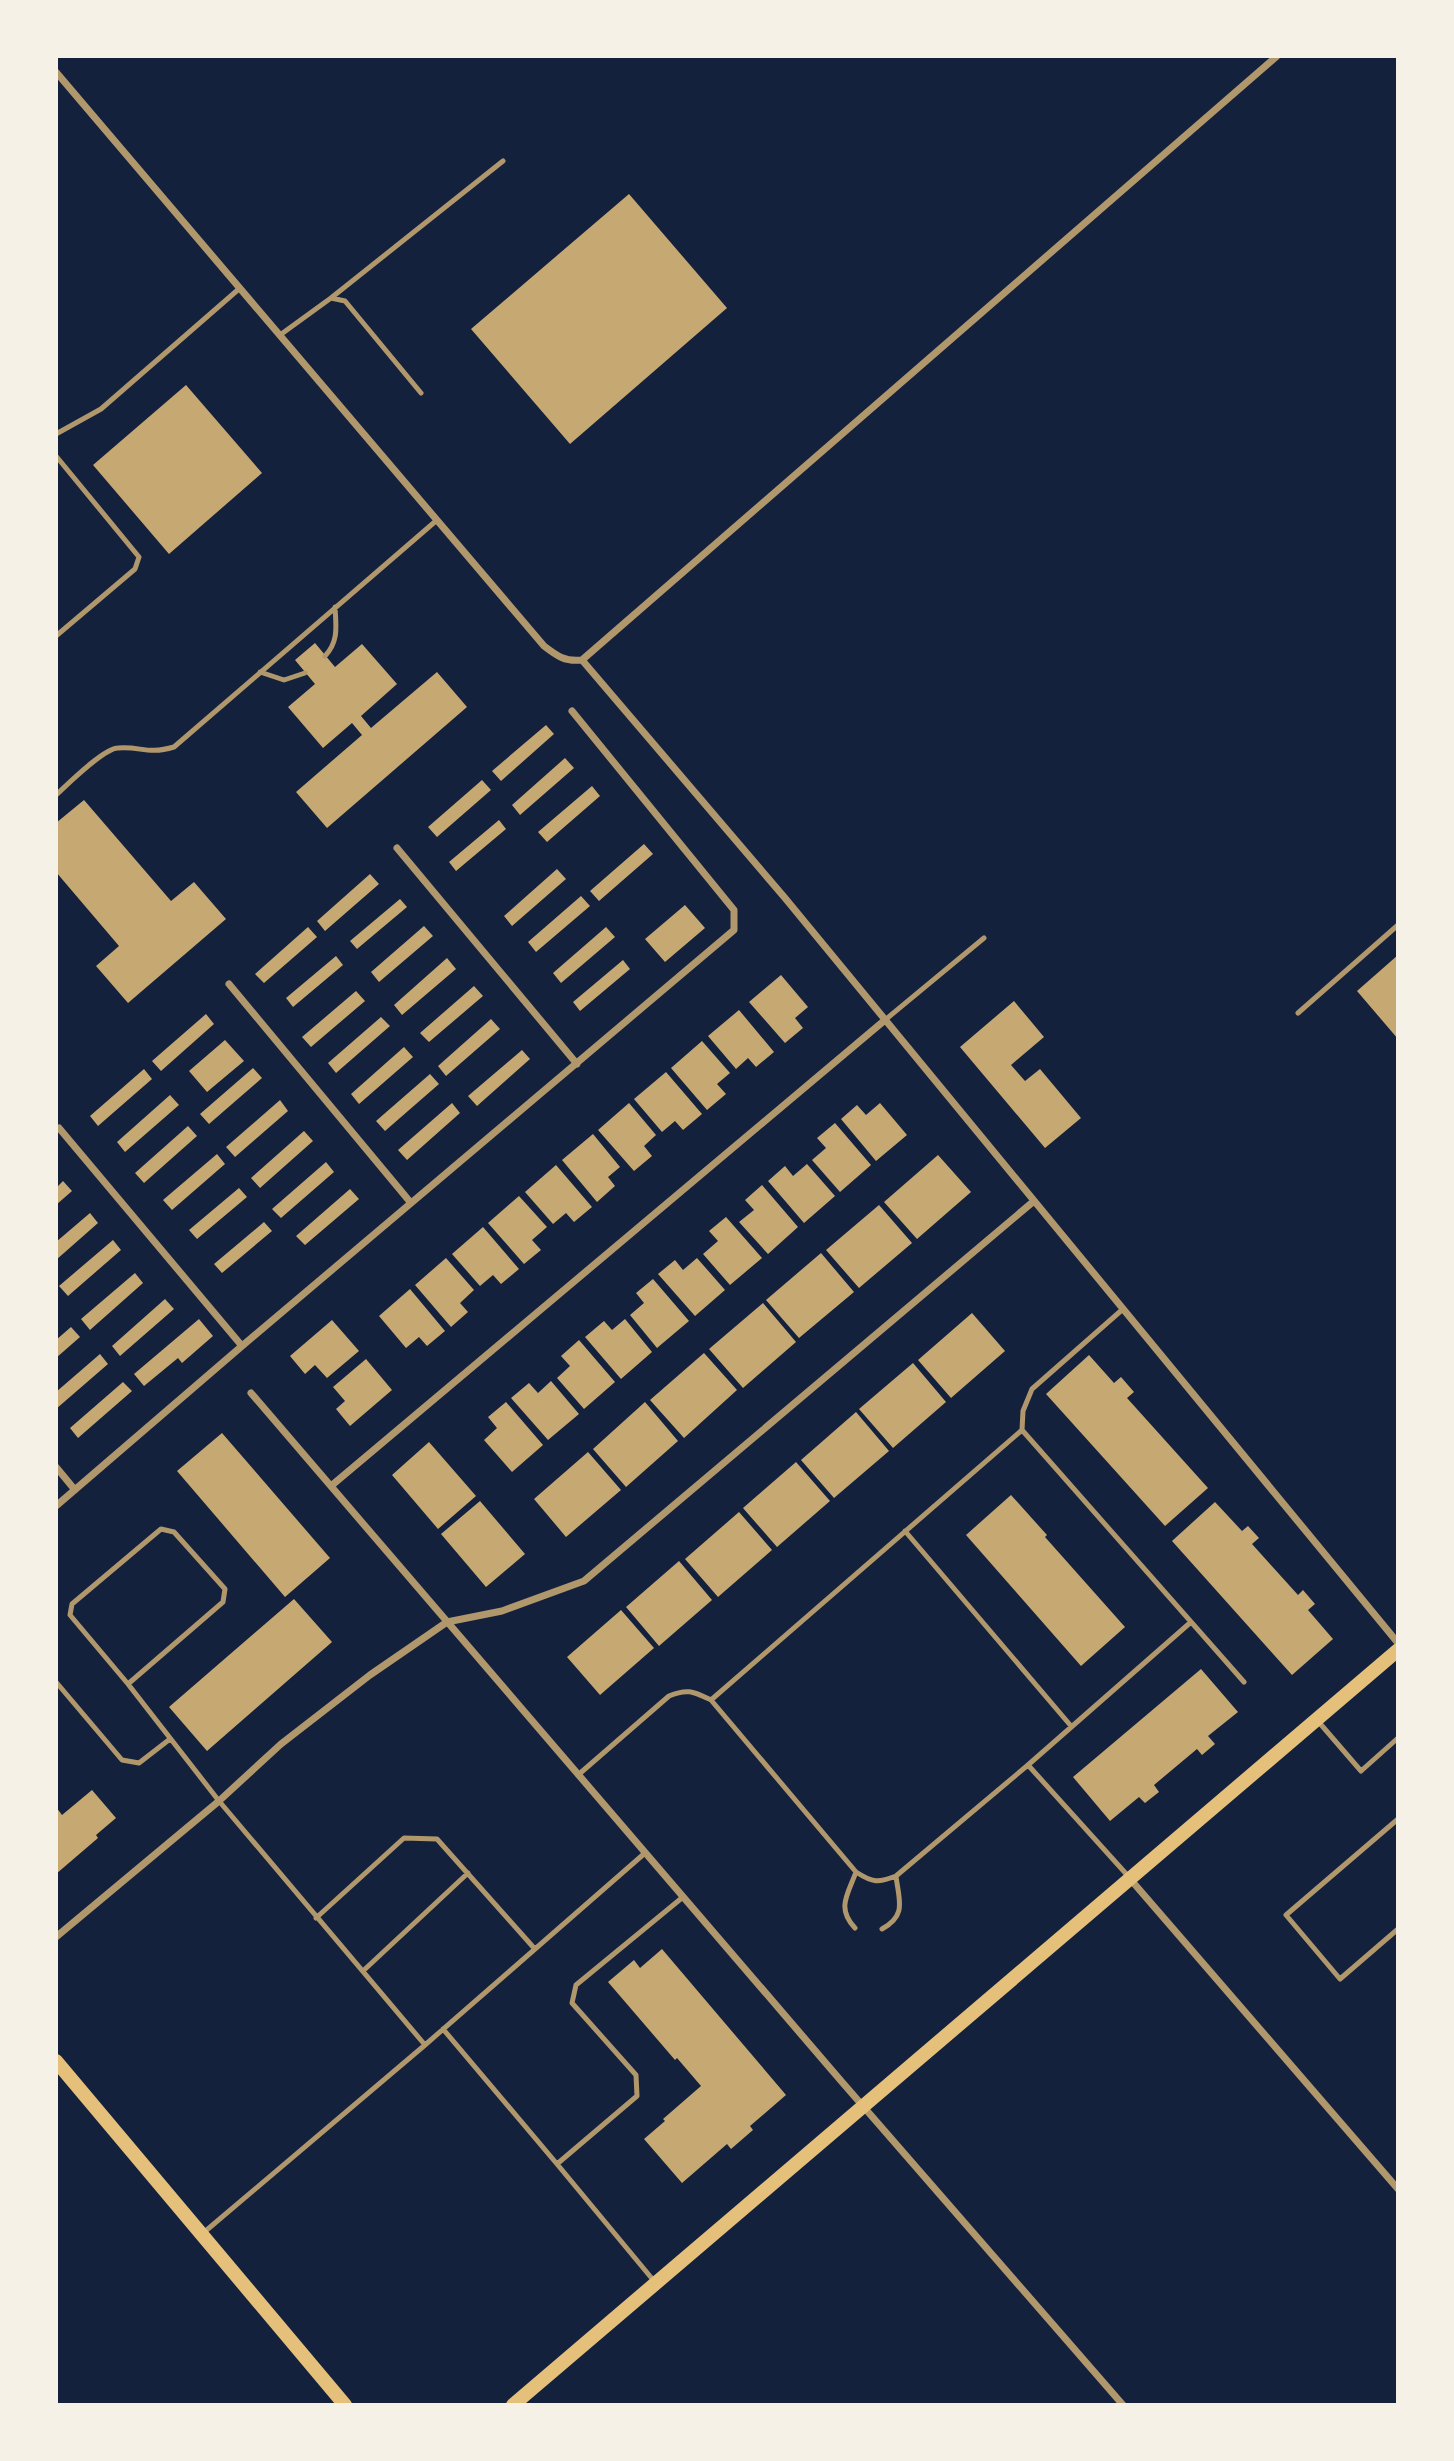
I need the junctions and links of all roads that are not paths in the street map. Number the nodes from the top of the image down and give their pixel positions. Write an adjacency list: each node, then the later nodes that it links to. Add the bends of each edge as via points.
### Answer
1 (1277, 56): 15 (street)
2 (56, 72): 3 (street)
3 (59, 82): 5 (street)
4 (503, 161): 6 (lane)
5 (240, 288): 7 (street); 9 (lane, via 101,409)
6 (331, 298): 7 (lane); 8 (lane, via 345,301)
7 (280, 335): 11 (street)
8 (422, 393)
9 (56, 434)
10 (56, 456): 13 (lane, via 139,557 135,569)
11 (437, 520): 12 (lane); 15 (street, via 544,646 570,662)
12 (335, 607): 14 (lane, via 337,636); 16 (lane)
13 (56, 636)
14 (325, 656)
15 (582, 660): 25 (street)
16 (260, 672): 17 (lane, via 284,680); 19 (lane, via 174,747 156,752 116,747)
17 (305, 673)
18 (572, 711): 26 (street, via 734,910 734,930)
19 (56, 795)
20 (397, 848): 26 (street)
21 (1398, 925): 24 (lane)
22 (984, 938): 25 (lane)
23 (229, 984): 29 (street)
24 (1298, 1013)
25 (885, 1020): 28 (street); 35 (street)
26 (577, 1063): 29 (street)
27 (59, 1128): 31 (street)
28 (1034, 1201): 30 (street); 39 (street, via 584,1581 502,1611)
29 (411, 1203): 31 (street)
30 (1124, 1309): 33 (lane, via 1032,1389 1023,1411); 41 (street)
31 (242, 1346): 36 (street)
32 (251, 1393): 35 (street)
33 (1022, 1430): 38 (lane); 40 (lane)
34 (56, 1467): 36 (street)
35 (331, 1486): 39 (street)
36 (75, 1490): 37 (street)
37 (56, 1506)
38 (905, 1531): 46 (lane); 48 (lane)
39 (447, 1622): 52 (street); 53 (street, via 291,1737)
40 (1191, 1622): 44 (lane); 48 (lane)
41 (1398, 1643)
42 (1398, 1650): 47 (main road)
43 (56, 1682): 50 (lane, via 122,1760 139,1763)
44 (1244, 1682)
45 (128, 1684): 45 (lane, via 70,1615 72,1604 161,1529 174,1532 225,1589 223,1602); 50 (lane)
46 (711, 1700): 52 (lane, via 693,1692 669,1696); 56 (lane)
47 (1317, 1720): 49 (lane, via 1362,1770); 59 (main road)
48 (1071, 1726): 51 (lane)
49 (1398, 1738)
50 (170, 1739): 53 (lane)
51 (1028, 1765): 58 (lane); 59 (lane)
52 (578, 1774): 55 (street)
53 (219, 1801): 61 (lane); 65 (street)
54 (1398, 1819): 64 (lane, via 1286,1915 1340,1979)
55 (645, 1853): 60 (street); 66 (lane)
56 (856, 1872): 58 (lane, via 880,1882); 62 (lane, via 844,1906 846,1918)
57 (468, 1873): 61 (lane, via 437,1839 404,1838); 66 (lane); 67 (lane)
58 (896, 1876): 63 (lane, via 900,1912)
59 (1131, 1880): 71 (main road); 73 (street)
60 (683, 1897): 71 (street); 72 (lane, via 576,1985 572,2003 636,2075 637,2096)
61 (316, 1918): 67 (lane)
62 (855, 1928)
63 (882, 1928)
64 (1398, 1929)
65 (56, 1937)
66 (534, 1948): 68 (lane)
67 (363, 1971): 69 (lane)
68 (443, 2029): 69 (lane); 72 (lane)
69 (425, 2045): 74 (lane)
70 (56, 2061): 74 (main road)
71 (864, 2107): 75 (main road); 78 (street)
72 (556, 2165): 75 (lane)
73 (1398, 2189)
74 (202, 2234): 76 (main road)
75 (656, 2283): 77 (main road)
76 (345, 2405)
77 (513, 2405)
78 (1123, 2405)

